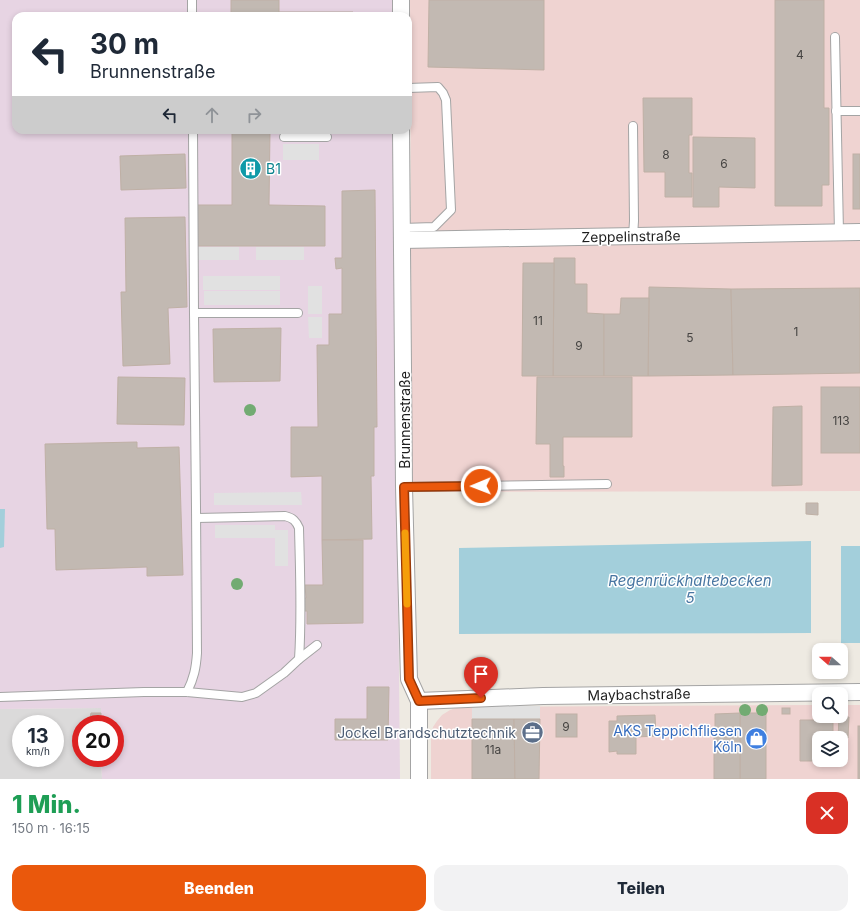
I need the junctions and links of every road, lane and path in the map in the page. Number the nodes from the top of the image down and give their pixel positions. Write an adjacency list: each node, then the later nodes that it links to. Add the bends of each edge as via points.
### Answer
1 (192, 0): 3 (lane)
2 (401, 0): 4 (street)
3 (192, 12)
4 (401, 12)
5 (835, 37): 7 (lane)
6 (412, 88): 16 (lane, via 438,86 446,100 451,210 434,227)
7 (836, 111): 8 (lane); 15 (lane)
8 (860, 111)
9 (633, 126): 17 (lane)
10 (193, 134): 18 (lane)
11 (401, 134): 16 (street, Brunnenstraße)
12 (284, 137): 13 (lane)
13 (327, 137)
14 (860, 232): 15 (street, Zeppelinstraße)
15 (839, 233): 17 (street, Zeppelinstraße)
16 (402, 234): 17 (street, Zeppelinstraße); 21 (street, Brunnenstraße)
17 (633, 236)
18 (194, 313): 19 (lane); 22 (lane)
19 (298, 313)
20 (607, 484): 21 (lane)
21 (404, 487): 28 (street, Brunnenstraße, via 409,679)
22 (196, 518): 24 (lane, via 285,516 296,523 299,528); 25 (lane, via 196,665)
23 (317, 644): 24 (lane)
24 (299, 659): 25 (lane, via 256,693 242,697)
25 (188, 692): 27 (lane)
26 (860, 692): 28 (street, Maybachstraße, via 543,696)
27 (0, 697)
28 (419, 701): 29 (street, Brunnenstraße)
29 (419, 779)

